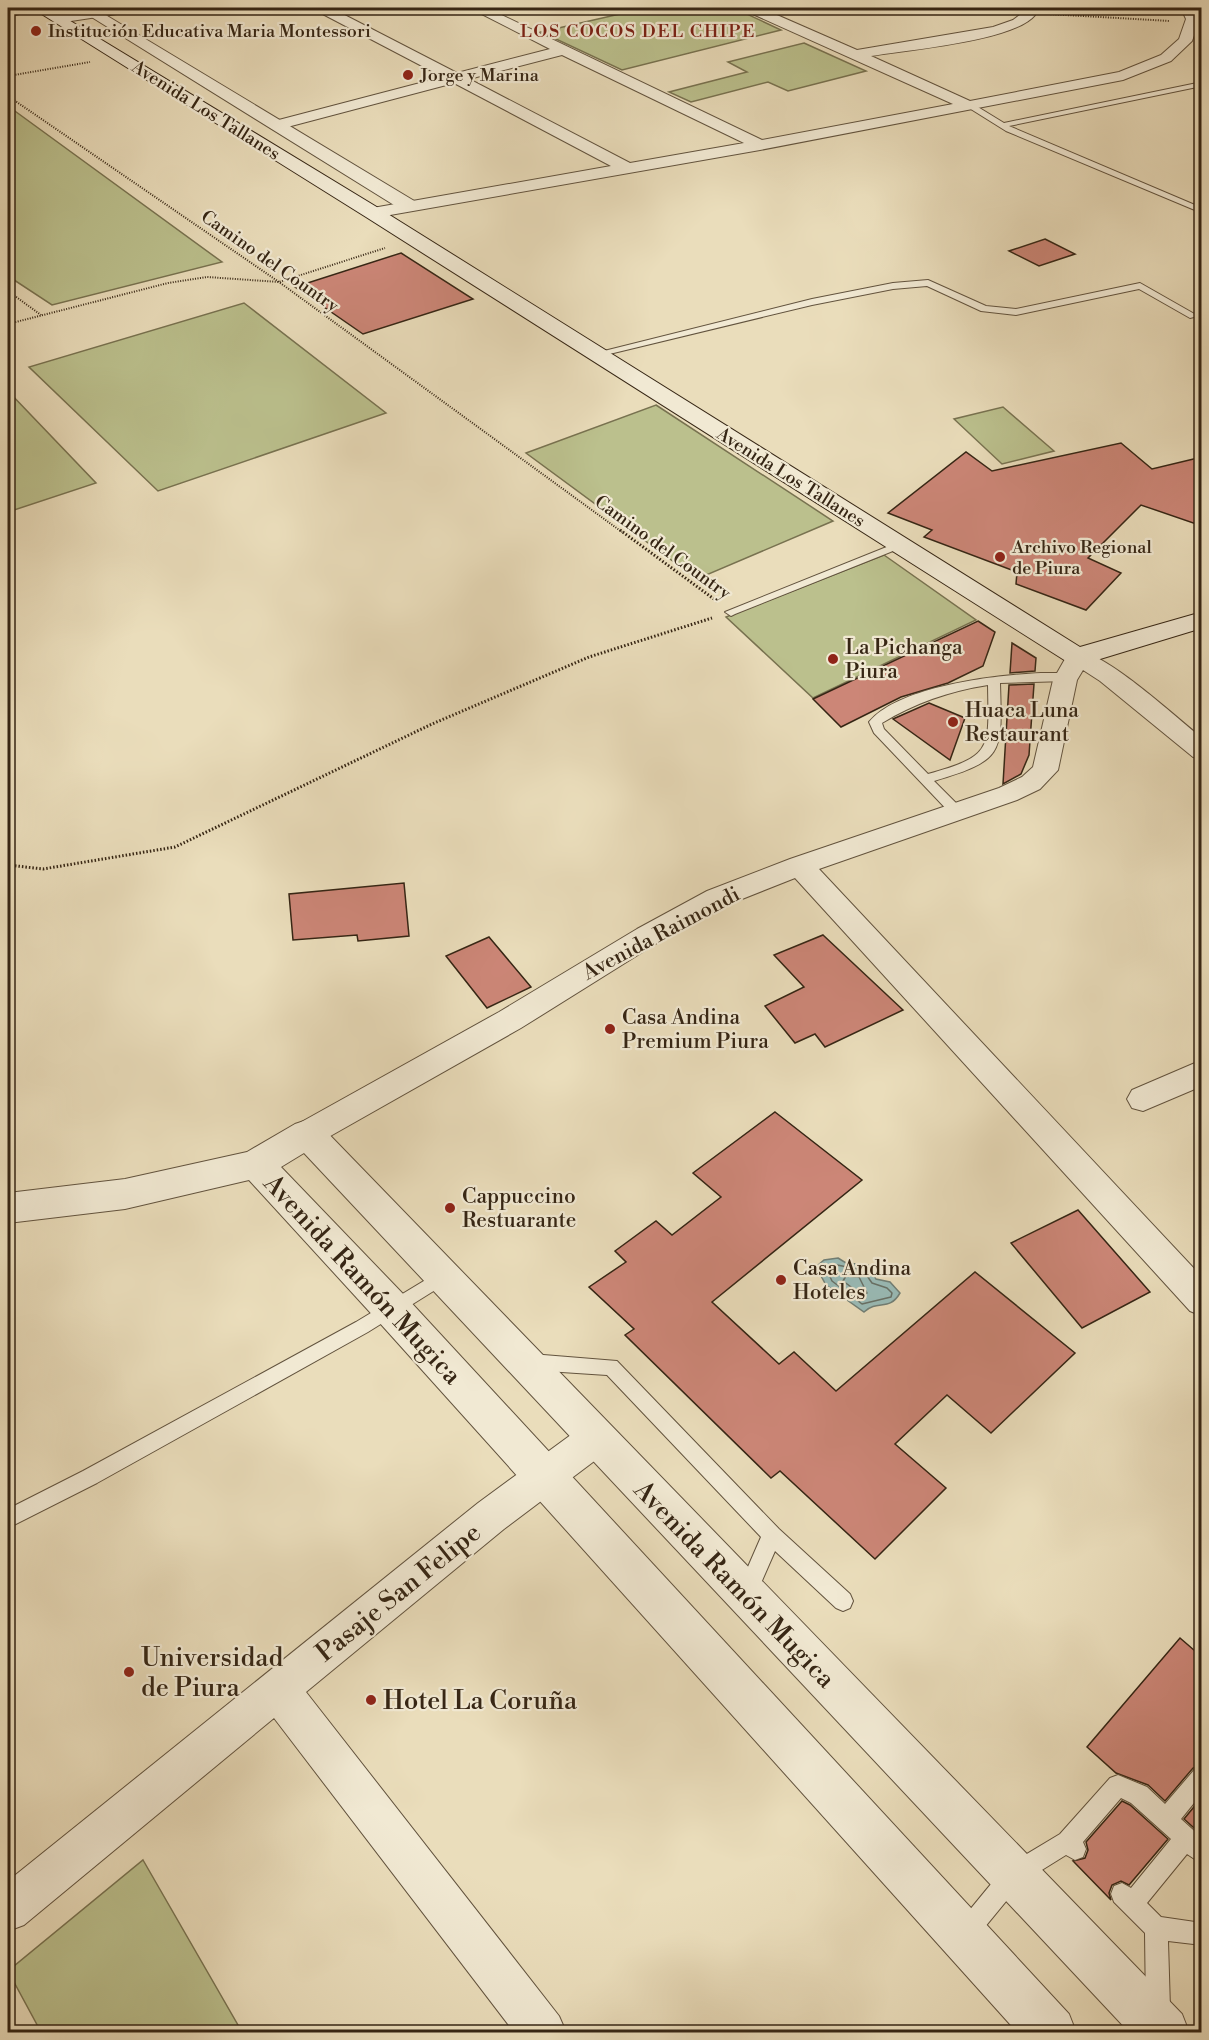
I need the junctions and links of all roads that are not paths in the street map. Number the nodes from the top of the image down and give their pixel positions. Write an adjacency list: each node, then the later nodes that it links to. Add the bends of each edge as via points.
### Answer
1 (39, 8): 11 (street, Avenida Los Tallanes)
2 (130, 8): 6 (street)
3 (322, 8): 14 (street)
4 (477, 8): 12 (street)
5 (752, 8): 13 (street)
6 (88, 10): 11 (street); 17 (street)
7 (1029, 10): 13 (street, via 1018,23 996,31)
8 (17, 13): 9 (lane)
9 (8, 15)
10 (1189, 15): 16 (street, via 1185,41 1166,58 1143,69)
11 (58, 19): 23 (street, Avenida Los Tallanes)
12 (563, 50): 14 (street); 19 (street)
13 (852, 55): 16 (street)
14 (458, 79): 17 (street); 20 (street)
15 (1202, 84): 18 (lane)
16 (970, 106): 18 (lane); 19 (street)
17 (276, 125): 21 (street)
18 (1003, 126): 22 (lane)
19 (760, 145): 20 (street)
20 (625, 167): 21 (street)
21 (409, 206): 23 (street)
22 (1202, 211)
23 (373, 213): 25 (street, Avenida Los Tallanes)
24 (1193, 316): 25 (lane, via 1140,286 1016,312 984,309 936,286 918,283 812,302)
25 (597, 354): 26 (street, Avenida Los Tallanes)
26 (899, 545): 27 (lane); 29 (street, Avenida Los Tallanes)
27 (731, 612)
28 (1202, 620): 29 (street, via 1102,648)
29 (1072, 667): 30 (lane); 31 (street, Avenida Los Tallanes, via 1109,675); 33 (street, Avenida Raimondi, via 1045,770 1031,783)
30 (994, 681): 32 (lane, via 993,742 987,753 970,764); 32 (lane, via 923,696 875,722 878,730)
31 (1202, 751)
32 (925, 778): 33 (lane)
33 (957, 812): 34 (street, Avenida Raimondi)
34 (800, 866): 37 (street, Avenida Raimondi, via 717,898 646,936 510,1020); 41 (street)
35 (1202, 1071): 36 (street)
36 (1143, 1099)
37 (308, 1134): 38 (street, Avenida Raimondi); 40 (street, Avenida Ramón Mugica)
38 (256, 1164): 39 (street, Avenida Raimondi, via 125,1194); 42 (street, Avenida Ramón Mugica)
39 (8, 1208)
40 (442, 1277): 42 (lane); 43 (street, Avenida Ramón Mugica)
41 (1202, 1301)
42 (392, 1309): 45 (street, Avenida Ramón Mugica); 46 (lane)
43 (523, 1362): 44 (street, Avenida Ramón Mugica); 47 (lane, via 611,1367)
44 (596, 1438): 45 (street, Pasaje San Felipe); 48 (street, Avenida Ramón Mugica)
45 (545, 1478): 50 (street, Pasaje San Felipe, via 491,1516); 58 (street, Avenida Ramón Mugica)
46 (8, 1519)
47 (772, 1534): 48 (lane); 49 (lane)
48 (746, 1595): 54 (street, Avenida Ramón Mugica)
49 (843, 1601)
50 (278, 1690): 55 (street, Pasaje San Felipe); 60 (street)
51 (1202, 1776): 52 (lane)
52 (1166, 1820): 53 (lane); 54 (lane, via 1139,1795 1118,1786 1072,1845)
53 (1194, 1846): 56 (lane, via 1127,1899)
54 (1013, 1875): 58 (lane); 59 (street, Avenida Ramón Mugica)
55 (8, 1910)
56 (1156, 1928): 57 (lane); 59 (lane)
57 (1202, 1934)
58 (963, 1935): 61 (street, Avenida Ramón Mugica)
59 (1161, 2029)
60 (543, 2032)
61 (1052, 2032)

